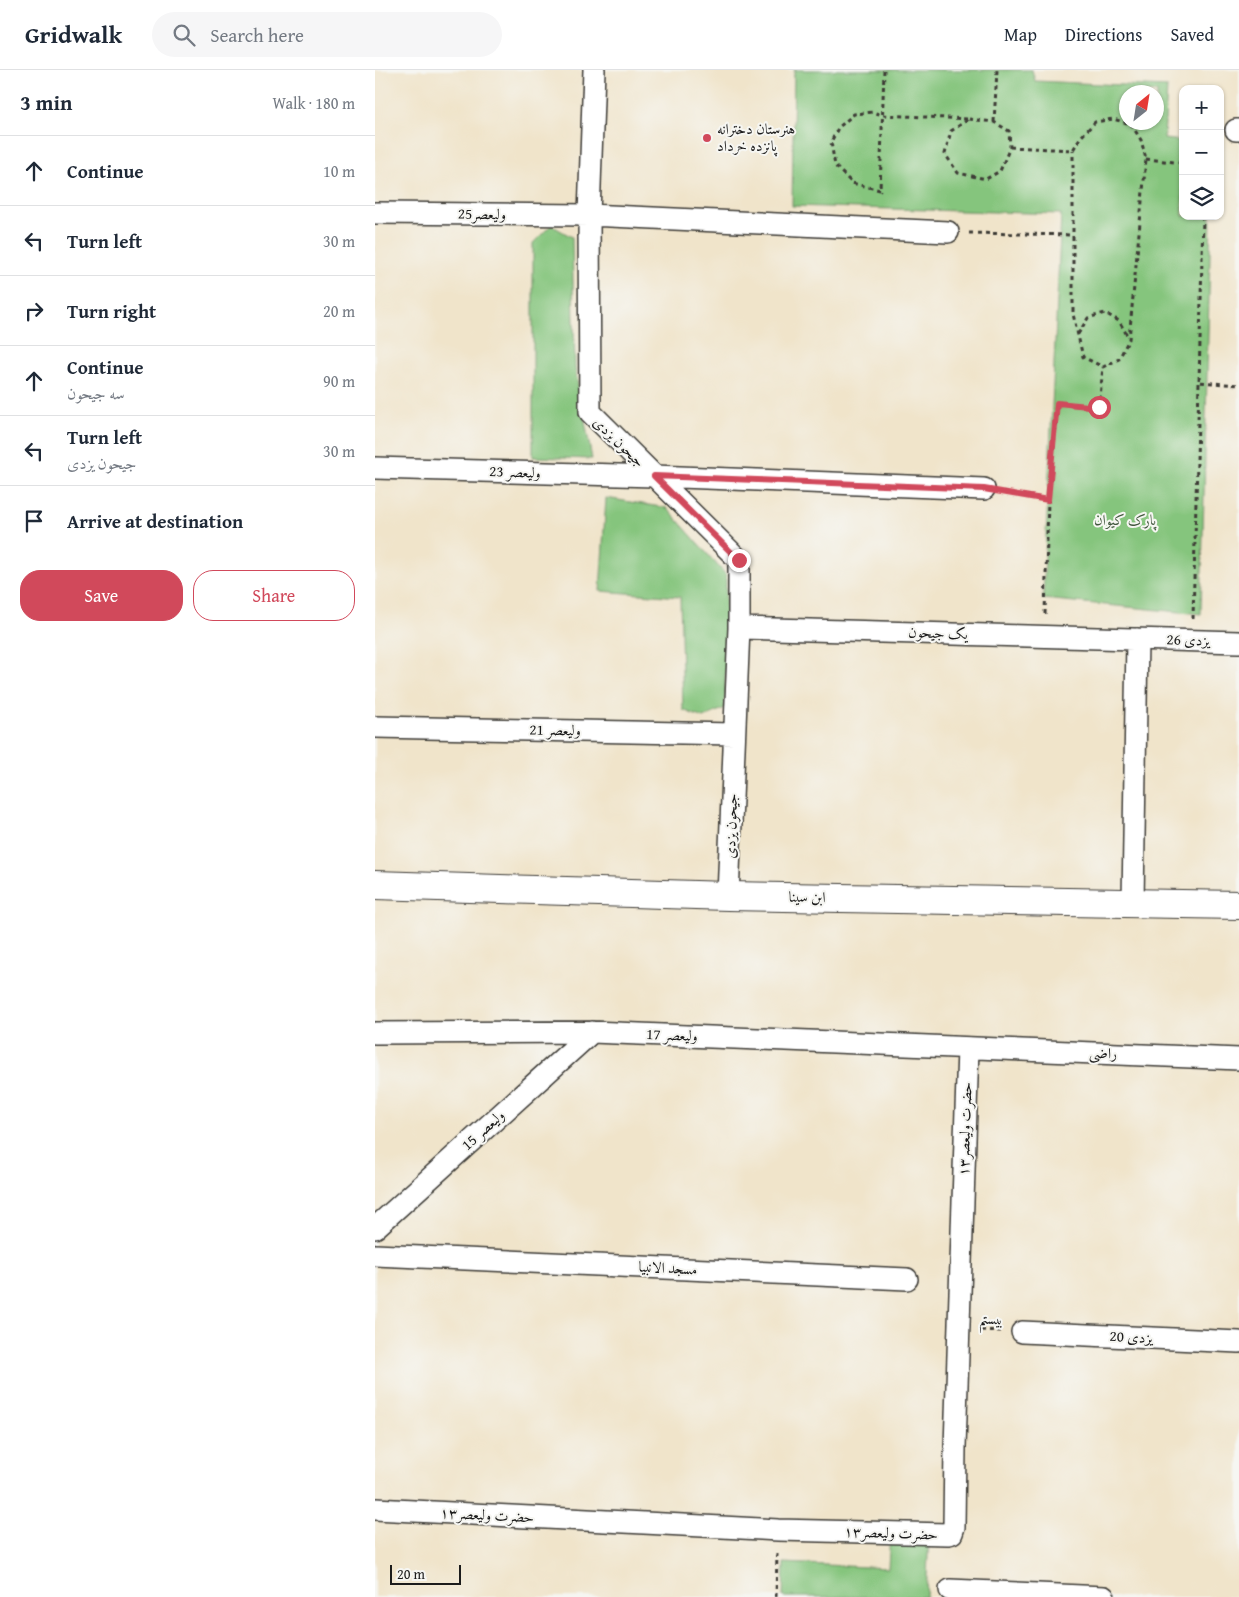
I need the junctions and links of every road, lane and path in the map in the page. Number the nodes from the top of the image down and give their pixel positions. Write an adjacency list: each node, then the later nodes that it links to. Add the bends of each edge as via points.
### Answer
1 (594, 70): 12 (street, جیحون یزدی)
2 (883, 70): 4 (path)
3 (997, 70): 6 (path)
4 (882, 115): 4 (path, via 880,181 880,190 852,183 835,166 831,142 838,128 854,114 873,112); 5 (path)
5 (969, 119): 6 (path); 7 (path, via 951,131 945,154 958,173 986,180 1000,171)
6 (994, 122): 7 (path, via 1009,131)
7 (1010, 147): 8 (path)
8 (1073, 150): 9 (path, via 1095,122 1113,119 1131,124 1141,140); 15 (path)
9 (1146, 159): 10 (path); 17 (path)
10 (1179, 162)
11 (375, 213): 12 (street, ولیعصر25)
12 (589, 215): 14 (street, ولیعصر25); 22 (street, جیحون یزدی, via 590,412)
13 (1203, 220): 19 (path)
14 (948, 232): 15 (path)
15 (1073, 235): 16 (path, via 1073,314)
16 (1077, 334): 17 (path, via 1088,318 1105,313 1119,321); 18 (path, via 1083,357)
17 (1129, 339): 18 (path, via 1119,359)
18 (1103, 366): 24 (path, via 1099,407 1057,403)
19 (1199, 382): 20 (path); 27 (path)
20 (1239, 385)
21 (375, 468): 22 (street, ولیعصر 23)
22 (654, 476): 23 (street, ولیعصر 23); 26 (street, جیحون یزدی, via 739,560)
23 (984, 489): 24 (path)
24 (1048, 500): 25 (path)
25 (1045, 623)
26 (739, 628): 28 (street, یک جیحون); 31 (street, جیحون یزدی)
27 (1193, 628)
28 (1137, 639): 29 (street, یزدی 26); 34 (street)
29 (1239, 642)
30 (375, 727): 31 (street, ولیعصر 21)
31 (734, 734): 33 (street, جیحون یزدی)
32 (375, 885): 33 (street, ابن سینا)
33 (728, 896): 34 (street, ابن سینا)
34 (1133, 902): 35 (street, ابن سینا)
35 (1239, 905)
36 (592, 1032): 37 (street, ولیعصر 17); 38 (street, ولیعصر 17); 40 (street, ولیعصر 15)
37 (375, 1033)
38 (968, 1048): 39 (street, راضی); 43 (street, حضرت ولیعصر۱۳)
39 (1239, 1059)
40 (375, 1228)
41 (375, 1256): 42 (street, مسجد الانبیا)
42 (907, 1279)
43 (959, 1329): 44 (path, بیستم); 47 (street, حضرت ولیعصر۱۳, via 952,1533)
44 (1023, 1332): 45 (street, یزدی 20)
45 (1239, 1342)
46 (375, 1509): 47 (street, حضرت ولیعصر۱۳)
47 (778, 1530): 49 (path)
48 (950, 1590): 50 (street)
49 (775, 1597)
50 (1104, 1597)

